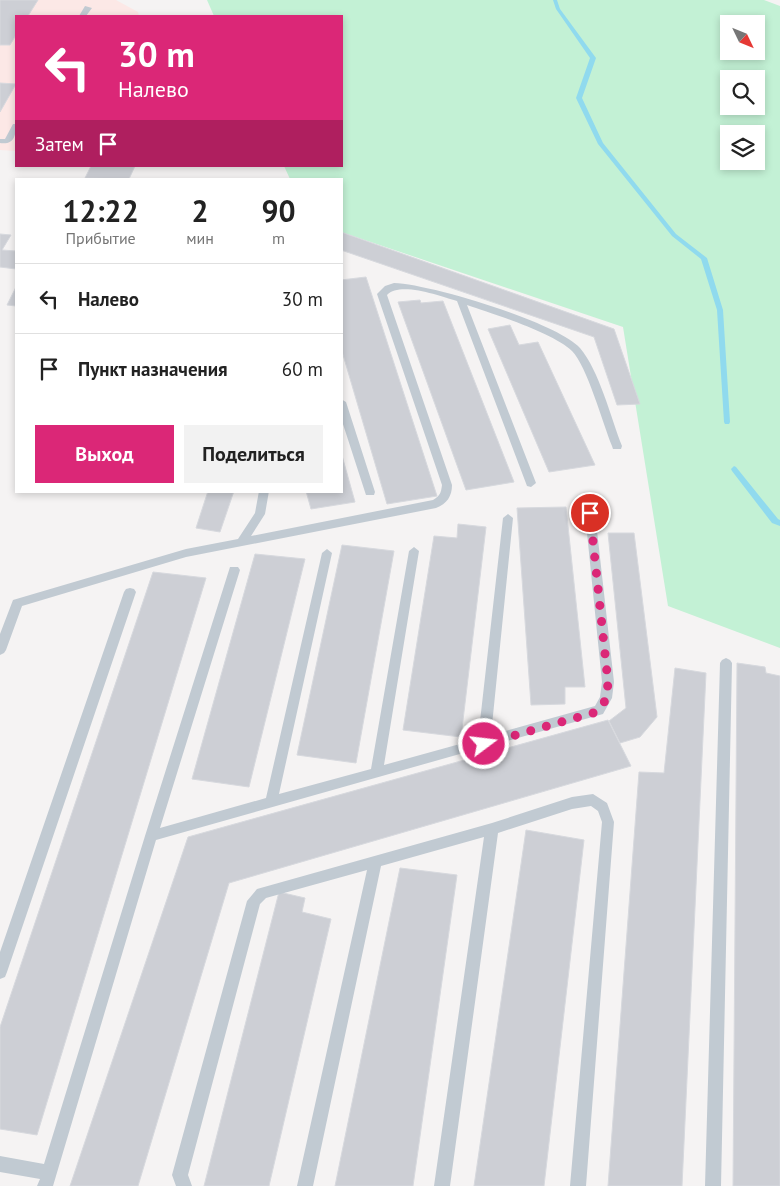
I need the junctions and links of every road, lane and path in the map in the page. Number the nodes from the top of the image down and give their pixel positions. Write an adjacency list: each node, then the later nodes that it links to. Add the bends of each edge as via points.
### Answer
1 (88, 8): 2 (lane)
2 (83, 15)
3 (15, 128): 4 (lane, via 7,142)
4 (0, 141)
5 (461, 300): 7 (lane, via 542,331 575,349 582,357); 8 (lane); 13 (lane, via 411,285 395,285 382,294 447,485 447,494 442,500 436,504)
6 (343, 408): 9 (lane)
7 (617, 446)
8 (531, 483)
9 (370, 492)
10 (264, 493): 13 (lane, via 260,514)
11 (590, 513): 20 (lane, via 608,682 603,706 593,713)
12 (508, 518): 20 (lane)
13 (243, 540): 18 (lane, via 186,553 17,602)
14 (414, 551): 21 (lane)
15 (327, 553): 22 (lane)
16 (234, 570): 24 (lane)
17 (130, 592): 26 (lane)
18 (0, 650)
19 (726, 663): 33 (lane)
20 (484, 744): 21 (lane)
21 (376, 773): 22 (lane)
22 (271, 802): 24 (lane)
23 (492, 829): 25 (lane); 31 (lane); 32 (lane, via 585,800 599,803 606,812 608,822)
24 (151, 836): 28 (lane)
25 (374, 862): 29 (lane, via 262,893 254,901 180,1175); 30 (lane)
26 (0, 972)
27 (0, 1164): 28 (lane)
28 (48, 1179)
29 (184, 1186)
30 (305, 1186)
31 (442, 1186)
32 (578, 1186)
33 (713, 1186)

